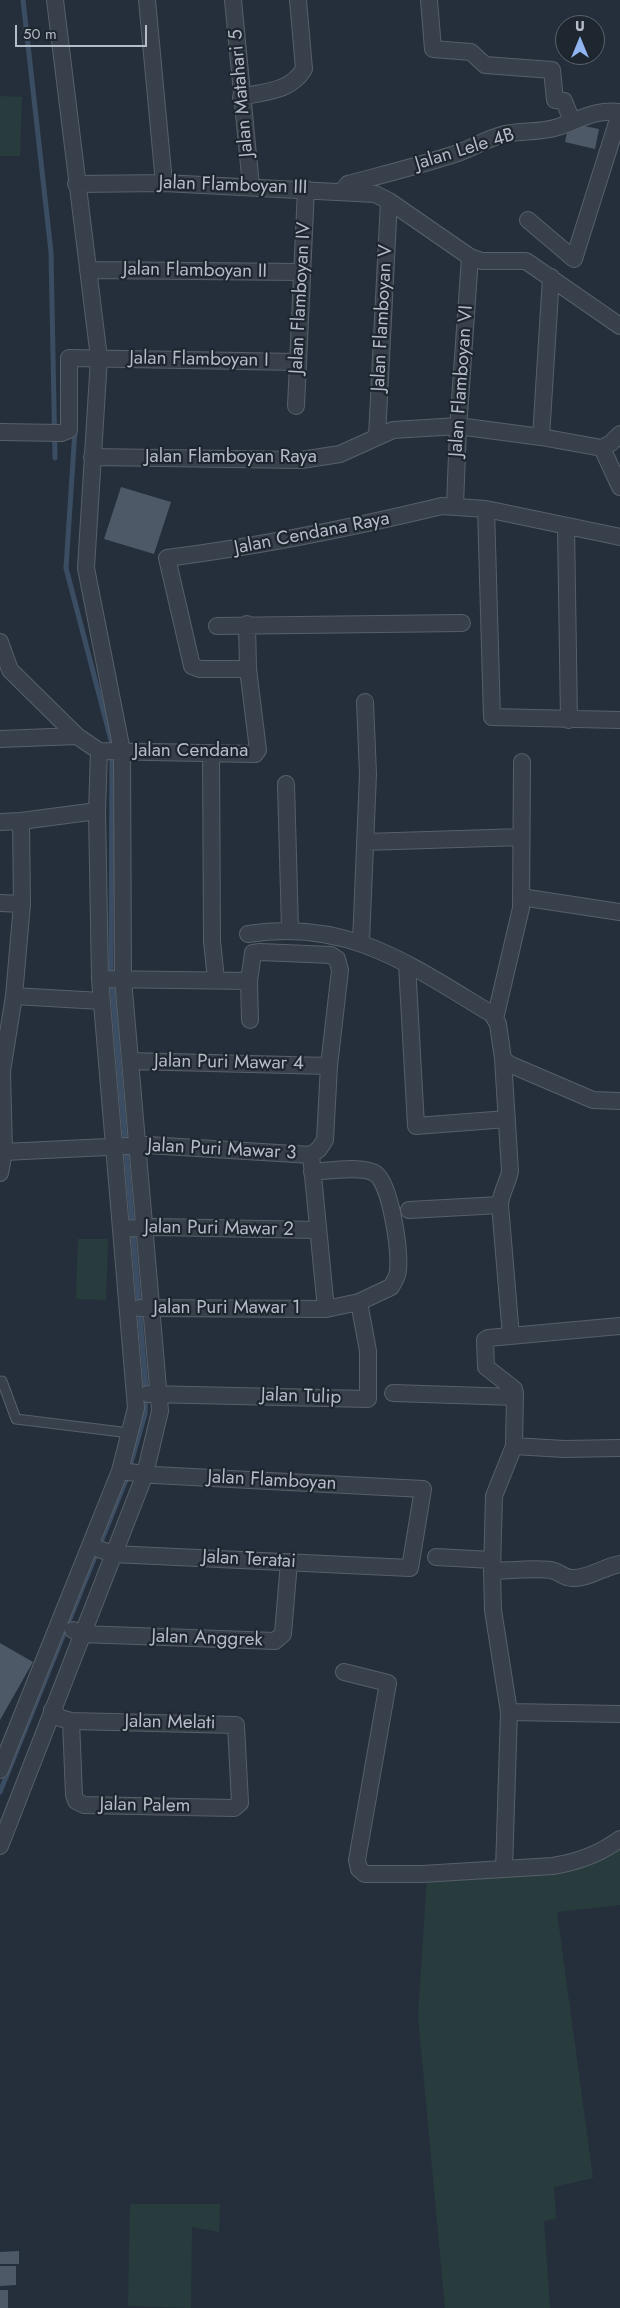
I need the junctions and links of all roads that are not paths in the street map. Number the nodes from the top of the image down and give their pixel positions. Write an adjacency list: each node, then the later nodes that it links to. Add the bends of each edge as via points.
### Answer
1 (55, 0): 10 (street)
2 (147, 0): 9 (street)
3 (233, 0): 6 (street, Jalan Matahari 5)
4 (298, 0): 6 (street, via 304,69 289,86)
5 (430, 0): 8 (street, via 433,49 471,52 485,65 552,70 555,100 564,101)
6 (241, 97): 11 (street, Jalan Matahari 5)
7 (620, 113): 8 (street, Jalan Lele 4B, via 588,114); 15 (street, via 574,259)
8 (572, 121): 13 (street, Jalan Lele 4B, via 542,131 506,134 460,152 348,184)
9 (164, 183): 10 (street, Jalan Flamboyan III); 11 (street, Jalan Flamboyan III)
10 (76, 184): 17 (street)
11 (251, 186): 12 (street, Jalan Flamboyan III)
12 (306, 189): 13 (street, Jalan Flamboyan III); 18 (street, Jalan Flamboyan IV)
13 (342, 191): 14 (street, Jalan Flamboyan III, via 375,194)
14 (389, 201): 16 (street, Jalan Flamboyan III); 27 (street, Jalan Flamboyan V)
15 (528, 220)
16 (470, 257): 19 (street, via 482,261 526,261); 24 (street, Jalan Flamboyan VI)
17 (89, 270): 18 (street, Jalan Flamboyan II); 21 (street)
18 (302, 272): 22 (street, Jalan Flamboyan IV)
19 (551, 277): 20 (street); 28 (street)
20 (620, 326)
21 (99, 358): 22 (street, Jalan Flamboyan I); 25 (street, Jalan Flamboyan I, via 70,358 69,430); 30 (street)
22 (298, 362): 23 (street, Jalan Flamboyan IV)
23 (296, 406)
24 (458, 426): 27 (street, Jalan Flamboyan Raya, via 392,430); 28 (street, Jalan Flamboyan Raya); 32 (street, Jalan Flamboyan VI)
25 (0, 432)
26 (620, 434): 29 (street)
27 (377, 436): 30 (street, Jalan Flamboyan Raya, via 340,454 302,460)
28 (541, 437): 29 (street, Jalan Flamboyan Raya)
29 (602, 448): 31 (street)
30 (92, 457): 46 (street, via 86,568)
31 (620, 487)
32 (455, 506): 33 (street, Jalan Cendana Raya); 40 (street, Jalan Cendana Raya, via 442,506 353,528 167,558 192,666 200,669)
33 (486, 509): 34 (street, Jalan Cendana Raya); 42 (street, via 492,717)
34 (566, 526): 35 (street, Jalan Cendana Raya); 42 (street)
35 (620, 537)
36 (462, 623): 37 (street)
37 (247, 624): 38 (street); 40 (street, Jalan Cendana)
38 (217, 626)
39 (0, 642): 44 (street, via 10,670)
40 (248, 669): 47 (street, Jalan Cendana, via 258,750 256,754)
41 (365, 702): 54 (street, via 368,774)
42 (570, 720): 43 (street)
43 (620, 720)
44 (76, 736): 45 (street); 46 (street)
45 (0, 739)
46 (110, 751): 47 (street, Jalan Cendana); 50 (street); 63 (street)
47 (211, 753): 64 (street, via 212,941)
48 (522, 762): 53 (street)
49 (286, 784): 59 (street)
50 (97, 810): 51 (street); 63 (street)
51 (21, 821): 52 (street); 57 (street)
52 (0, 822)
53 (521, 837): 54 (street); 55 (street)
54 (365, 842): 60 (street)
55 (521, 897): 58 (street); 68 (street)
56 (0, 903): 57 (street)
57 (22, 904): 66 (street)
58 (620, 912)
59 (290, 929): 60 (street); 61 (street, via 253,933)
60 (361, 942): 62 (street)
61 (260, 952): 65 (street, via 253,953 250,960); 72 (street, via 331,955 337,959 340,970)
62 (408, 964): 68 (street, via 492,1014); 74 (street, via 416,1126)
63 (111, 979): 64 (street); 67 (street); 71 (street)
64 (216, 980): 65 (street)
65 (249, 981): 69 (street)
66 (14, 996): 67 (street); 76 (street, via 2,1071)
67 (101, 1001): 75 (street)
68 (495, 1019): 70 (street)
69 (250, 1020)
70 (503, 1059): 73 (street, via 580,1096); 74 (street)
71 (130, 1061): 72 (street, Jalan Puri Mawar 4); 75 (street)
72 (329, 1066): 77 (street, via 325,1140)
73 (620, 1101)
74 (507, 1119): 80 (street, via 510,1171)
75 (126, 1147): 76 (street, Jalan Puri Mawar 3); 77 (street, Jalan Puri Mawar 3); 82 (street); 82 (street)
76 (4, 1152): 79 (street)
77 (310, 1154): 78 (street)
78 (312, 1172): 83 (street); 84 (street, Jalan Puri Mawar 1, via 366,1169 382,1181 393,1212 398,1270 390,1287)
79 (0, 1173)
80 (500, 1205): 81 (street); 88 (street)
81 (409, 1210)
82 (133, 1228): 83 (street, Jalan Puri Mawar 2); 85 (street); 85 (street)
83 (318, 1230): 86 (street)
84 (359, 1302): 86 (street, Jalan Puri Mawar 1); 91 (street, Jalan Tulip, via 368,1351 368,1399)
85 (140, 1309): 86 (street, Jalan Puri Mawar 1); 91 (street); 91 (street)
86 (326, 1309)
87 (620, 1326): 88 (street)
88 (511, 1336): 92 (street, via 486,1338 485,1363 489,1370 514,1389)
89 (2, 1381): 93 (lane, via 16,1419)
90 (393, 1393): 92 (street)
91 (147, 1394): 93 (street, via 136,1408); 97 (street, via 158,1422)
92 (515, 1397): 94 (street)
93 (130, 1433): 96 (street)
94 (514, 1446): 95 (street); 103 (street, via 494,1496)
95 (620, 1448)
96 (120, 1471): 97 (street, Jalan Flamboyan); 98 (street)
97 (145, 1474): 99 (street); 104 (street, Jalan Flamboyan, via 423,1490)
98 (90, 1546): 99 (street, Jalan Teratai); 105 (street)
99 (113, 1554): 101 (street, Jalan Teratai); 106 (street)
100 (436, 1557): 103 (street)
101 (289, 1562): 104 (street, Jalan Teratai); 106 (street, Jalan Anggrek, via 283,1634 274,1641)
102 (620, 1564): 103 (street, via 572,1578 553,1570)
103 (492, 1565): 109 (street, via 493,1610)
104 (410, 1568)
105 (60, 1623): 106 (street, Jalan Anggrek); 112 (street)
106 (81, 1634): 108 (street)
107 (344, 1672): 116 (street, via 388,1683 357,1860 359,1869 365,1874)
108 (52, 1710): 111 (street, Jalan Melati, via 60,1718); 115 (street)
109 (509, 1712): 110 (street); 116 (street)
110 (620, 1714)
111 (71, 1721): 113 (street, Jalan Palem, via 76,1801 84,1805); 113 (street, Jalan Melati, via 236,1725 240,1803)
112 (0, 1770)
113 (234, 1808)
114 (620, 1839): 116 (street, via 590,1857 570,1863)
115 (0, 1846)
116 (504, 1869)

